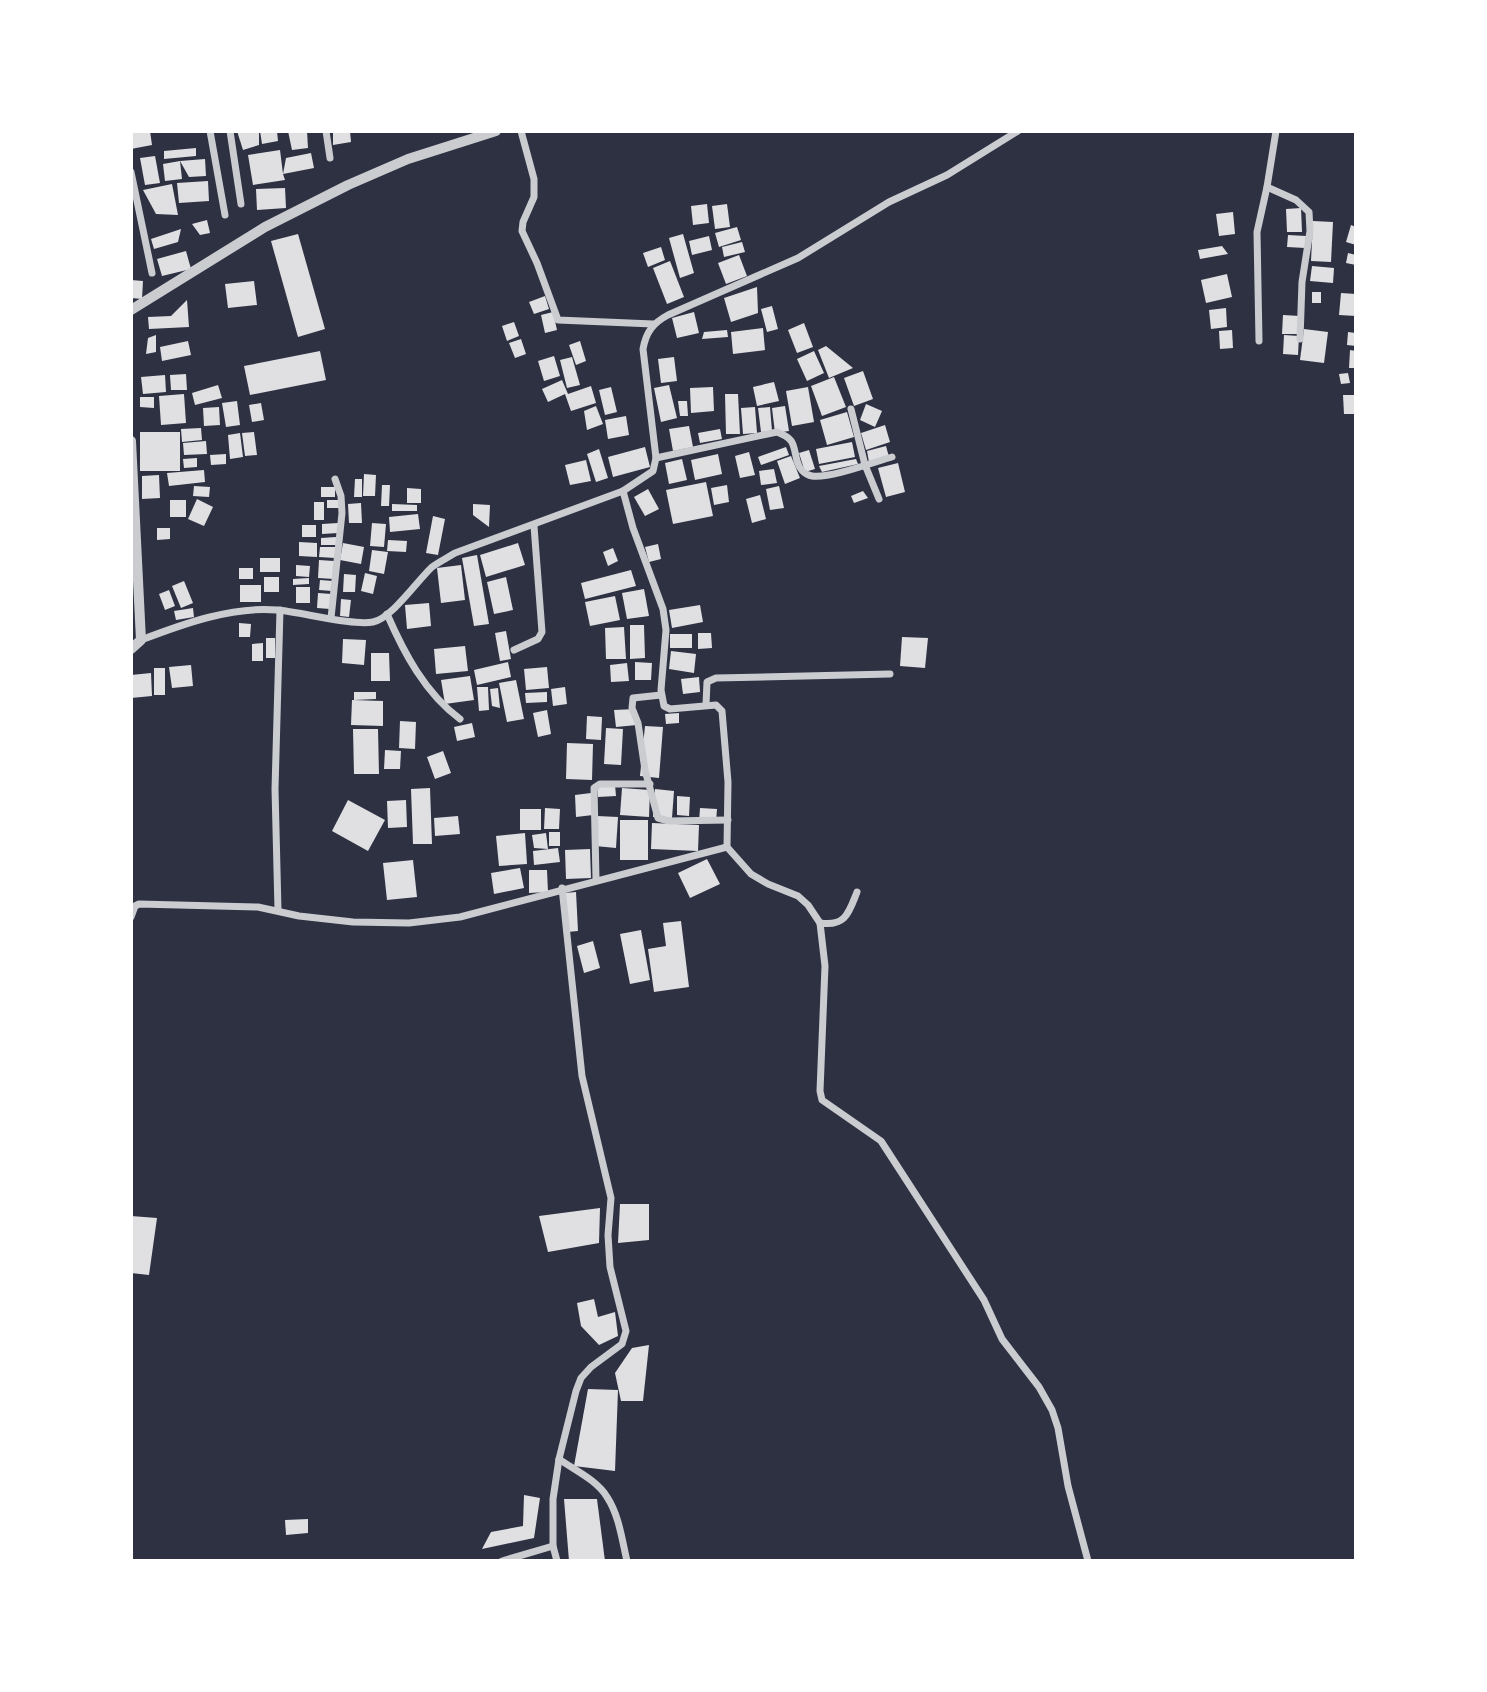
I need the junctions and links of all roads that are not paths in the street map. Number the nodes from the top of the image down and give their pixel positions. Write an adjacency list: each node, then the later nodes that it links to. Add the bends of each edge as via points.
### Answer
1 (210, 131): 12 (street)
2 (230, 131): 11 (street)
3 (326, 131): 8 (street)
4 (496, 131): 14 (street, via 366,176 265,227)
5 (521, 131): 15 (street, via 534,179 534,197 523,222 525,239 560,321)
6 (1018, 131): 15 (street, via 798,258)
7 (1276, 131): 10 (street)
8 (330, 158)
9 (131, 172): 13 (street)
10 (1267, 187): 16 (street, via 1296,200 1309,212); 17 (street, via 1257,232)
11 (241, 204)
12 (225, 215)
13 (152, 273)
14 (131, 310)
15 (653, 324): 21 (street, via 643,349)
16 (1300, 339)
17 (1259, 341)
18 (851, 409): 22 (street)
19 (131, 441): 30 (street)
20 (892, 457): 22 (street)
21 (656, 458): 22 (street, via 777,432 788,436 798,465 811,476); 24 (street, via 653,471)
22 (865, 465): 25 (street)
23 (335, 479): 29 (street, via 342,513)
24 (623, 491): 26 (street); 34 (street, via 663,609)
25 (879, 499)
26 (534, 526): 28 (street, via 455,553 435,565); 32 (street, via 542,632 538,639)
27 (280, 610): 29 (street); 30 (street, via 222,615); 43 (street, via 275,789)
28 (387, 614): 29 (street, via 375,622); 36 (street, via 429,689)
29 (331, 618)
30 (141, 640): 31 (street)
31 (131, 649)
32 (514, 650)
33 (890, 674): 35 (street, via 716,678 707,682)
34 (661, 695): 35 (street, via 663,706 670,709); 37 (street, via 633,698)
35 (706, 705): 38 (street, via 719,707 724,718)
36 (460, 719)
37 (650, 784): 38 (street, via 658,818); 40 (street, via 600,784 594,788)
38 (728, 820): 39 (street)
39 (727, 847): 40 (street); 45 (street, via 751,874 797,896)
40 (596, 879): 41 (street)
41 (562, 888): 43 (street, via 460,917 409,922 353,922); 46 (street, via 582,1076 611,1198 610,1267 626,1331 622,1344 581,1378)
42 (857, 892): 45 (street, via 844,918 834,924)
43 (278, 910): 44 (street, via 139,904)
44 (131, 917)
45 (820, 923): 51 (street, via 825,966 822,1100 881,1140 984,1300 1002,1339 1033,1378 1058,1428)
46 (559, 1459): 47 (street); 50 (street, via 607,1496)
47 (553, 1546): 48 (street); 49 (street)
48 (502, 1561)
49 (557, 1561)
50 (627, 1561)
51 (1088, 1561)

